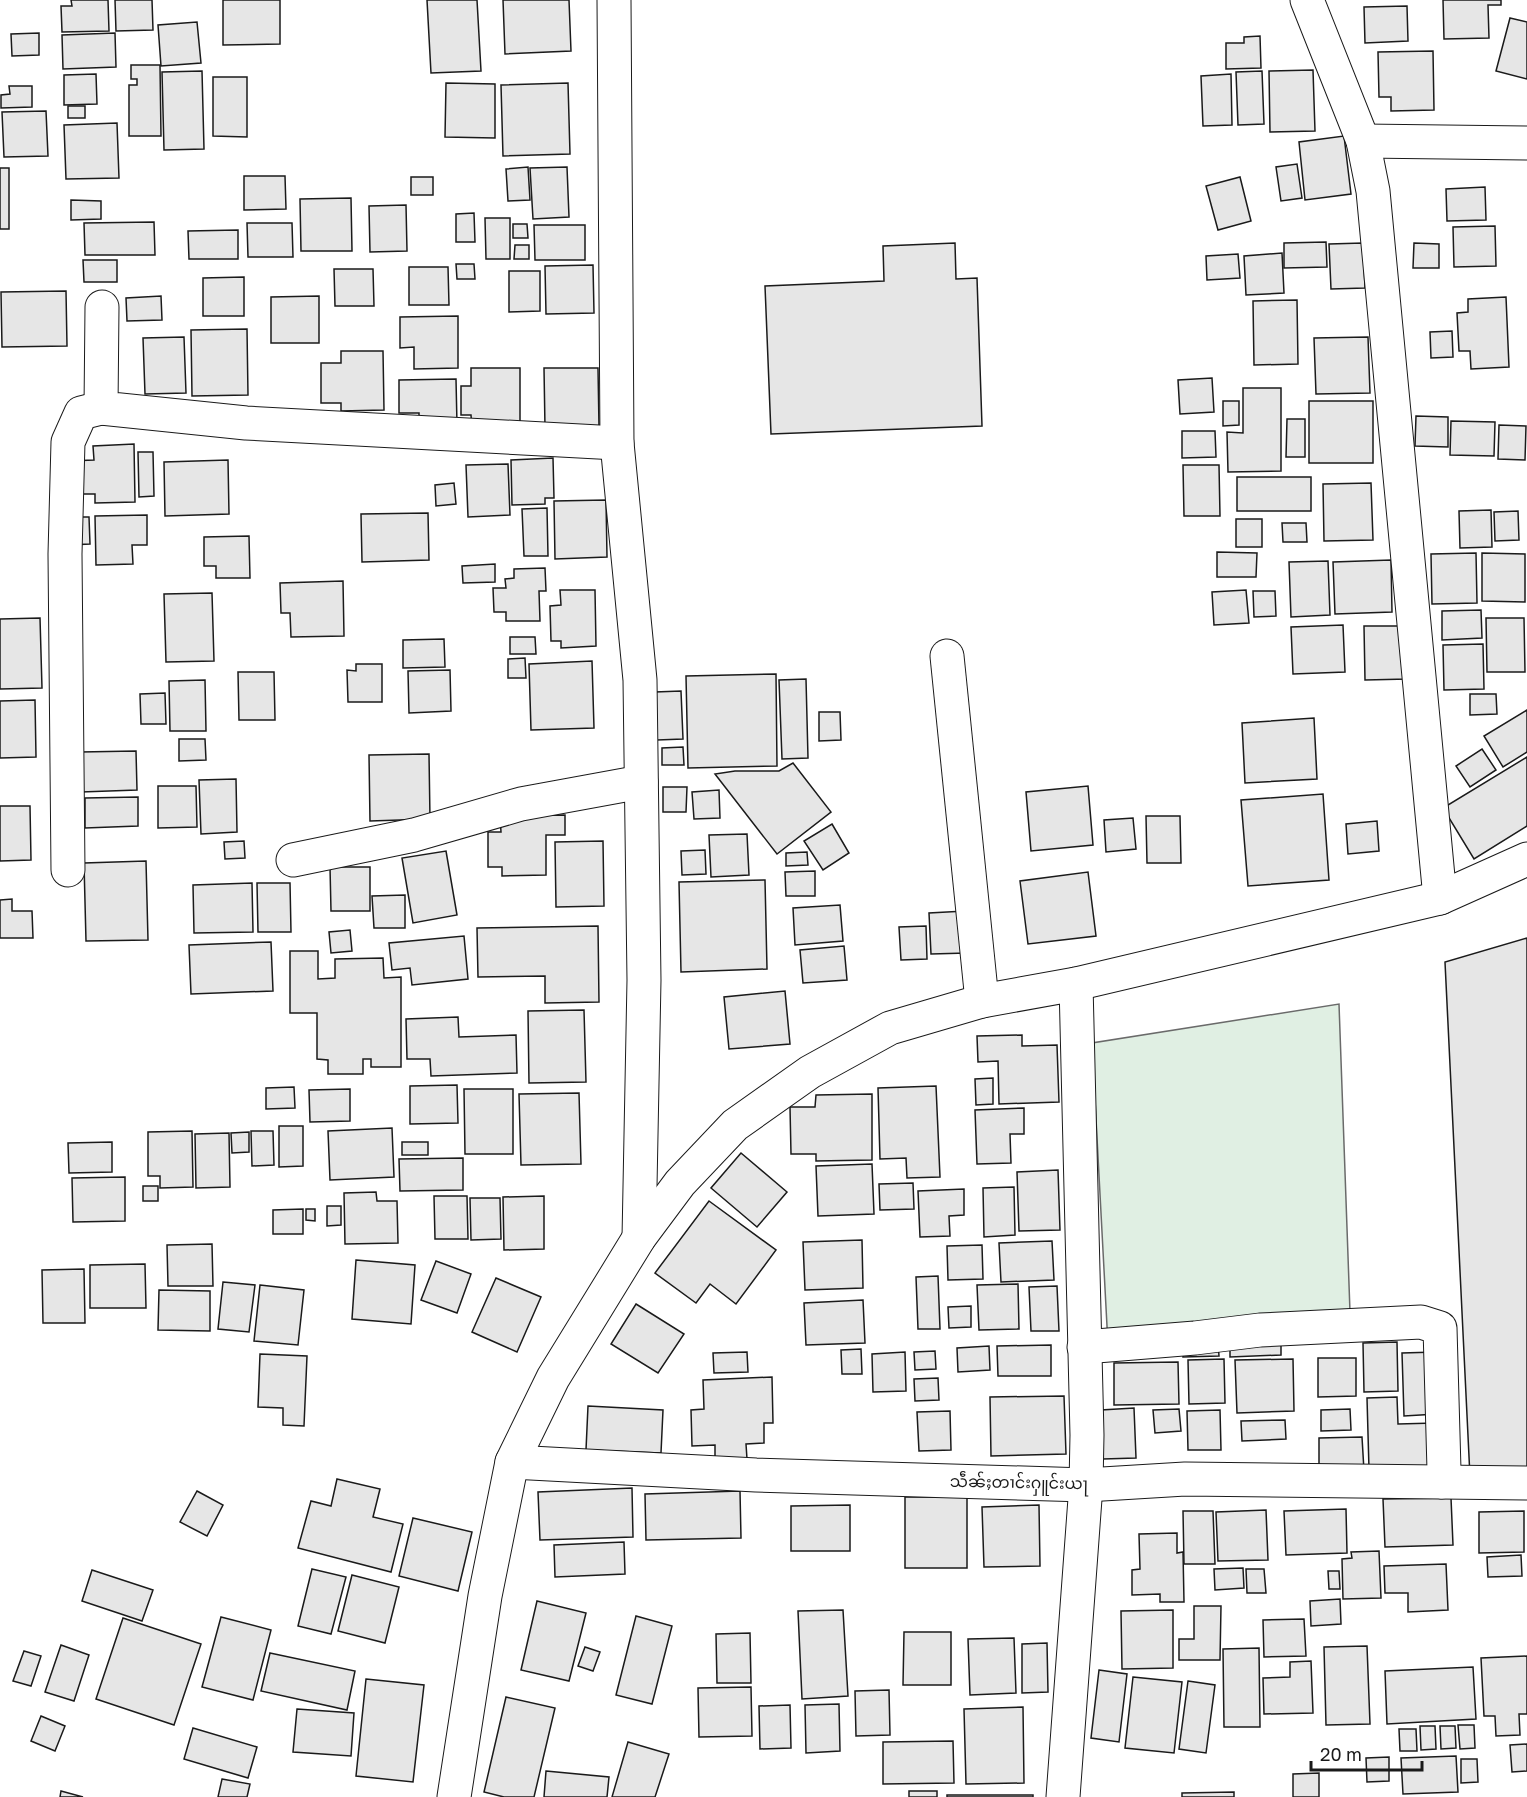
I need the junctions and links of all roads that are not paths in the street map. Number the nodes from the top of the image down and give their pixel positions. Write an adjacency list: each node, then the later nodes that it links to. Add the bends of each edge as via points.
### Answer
1 (614, 0): 7 (main road)
2 (1307, 0): 3 (main road)
3 (1363, 141): 4 (main road); 13 (main road, via 1372,191)
4 (1527, 143)
5 (102, 307): 6 (main road)
6 (101, 408): 7 (main road, via 246,423); 12 (main road, via 81,413 68,442)
7 (617, 443): 9 (main road, via 640,680)
8 (947, 656): 15 (main road)
9 (641, 783): 11 (main road, via 521,804 414,835); 16 (main road, via 645,980)
10 (1527, 859): 13 (main road)
11 (293, 860)
12 (68, 870)
13 (1440, 898): 14 (main road)
14 (1076, 984): 15 (main road); 17 (main road)
15 (982, 1001): 16 (main road, via 890,1028 810,1072 735,1125 680,1183)
16 (639, 1238): 18 (main road, via 553,1378)
17 (1084, 1347): 20 (main road, via 1260,1330 1421,1322 1440,1328); 22 (main road)
18 (512, 1461): 22 (main road, သဵၼ်ႈတၢင်းႁူင်းယႃ, via 756,1475); 23 (main road, via 485,1596)
19 (1527, 1469): 20 (main road)
20 (1443, 1476): 21 (main road, သဵၼ်ႈတၢင်းႁူင်းယႃ); 22 (main road, သဵၼ်ႈတၢင်းႁူင်းယႃ, via 1185,1479)
21 (1527, 1483)
22 (1086, 1485): 24 (main road)
23 (454, 1797)
24 (1063, 1797)

